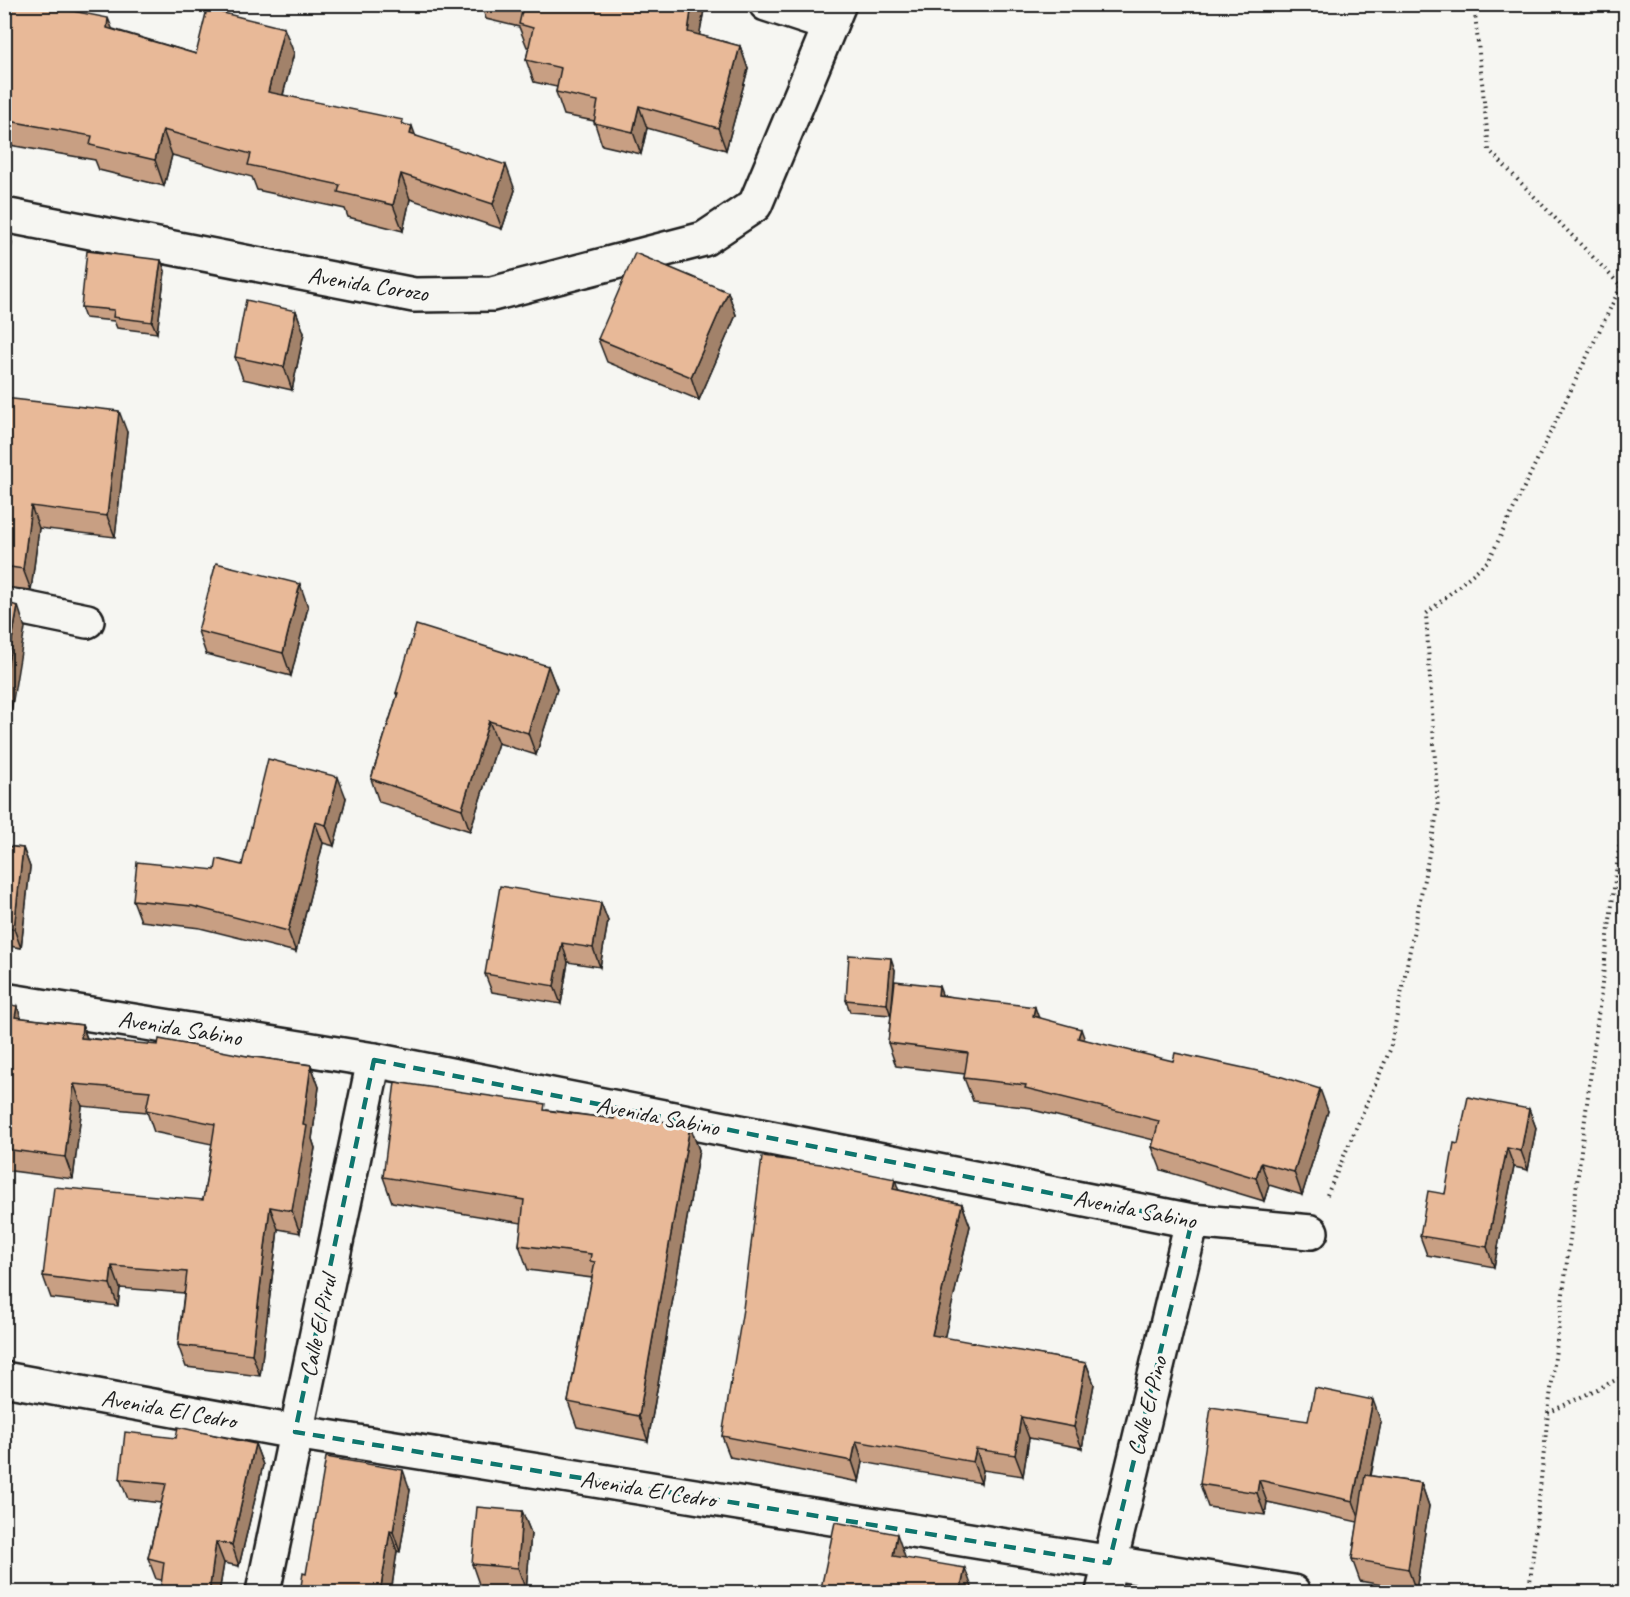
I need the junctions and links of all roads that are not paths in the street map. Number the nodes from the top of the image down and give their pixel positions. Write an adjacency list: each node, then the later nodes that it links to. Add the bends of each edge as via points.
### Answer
1 (766, 4): 2 (street)
2 (834, 15): 3 (street, Avenida Corozo, via 754,205 704,239 492,294 414,295)
3 (4, 216)
4 (4, 604): 5 (street)
5 (87, 621)
6 (4, 1000): 7 (street, Avenida Sabino)
7 (374, 1060): 8 (street, Avenida Sabino); 11 (street, Calle El Pirul)
8 (1192, 1221): 9 (street, Avenida Sabino); 12 (street, Calle El Pino)
9 (1311, 1232)
10 (4, 1379): 11 (street, Avenida El Cedro)
11 (295, 1432): 12 (street, Avenida El Cedro); 13 (street, Calle El Pirul)
12 (1106, 1578): 14 (street, Avenida El Cedro)
13 (263, 1593)
14 (1293, 1593)

